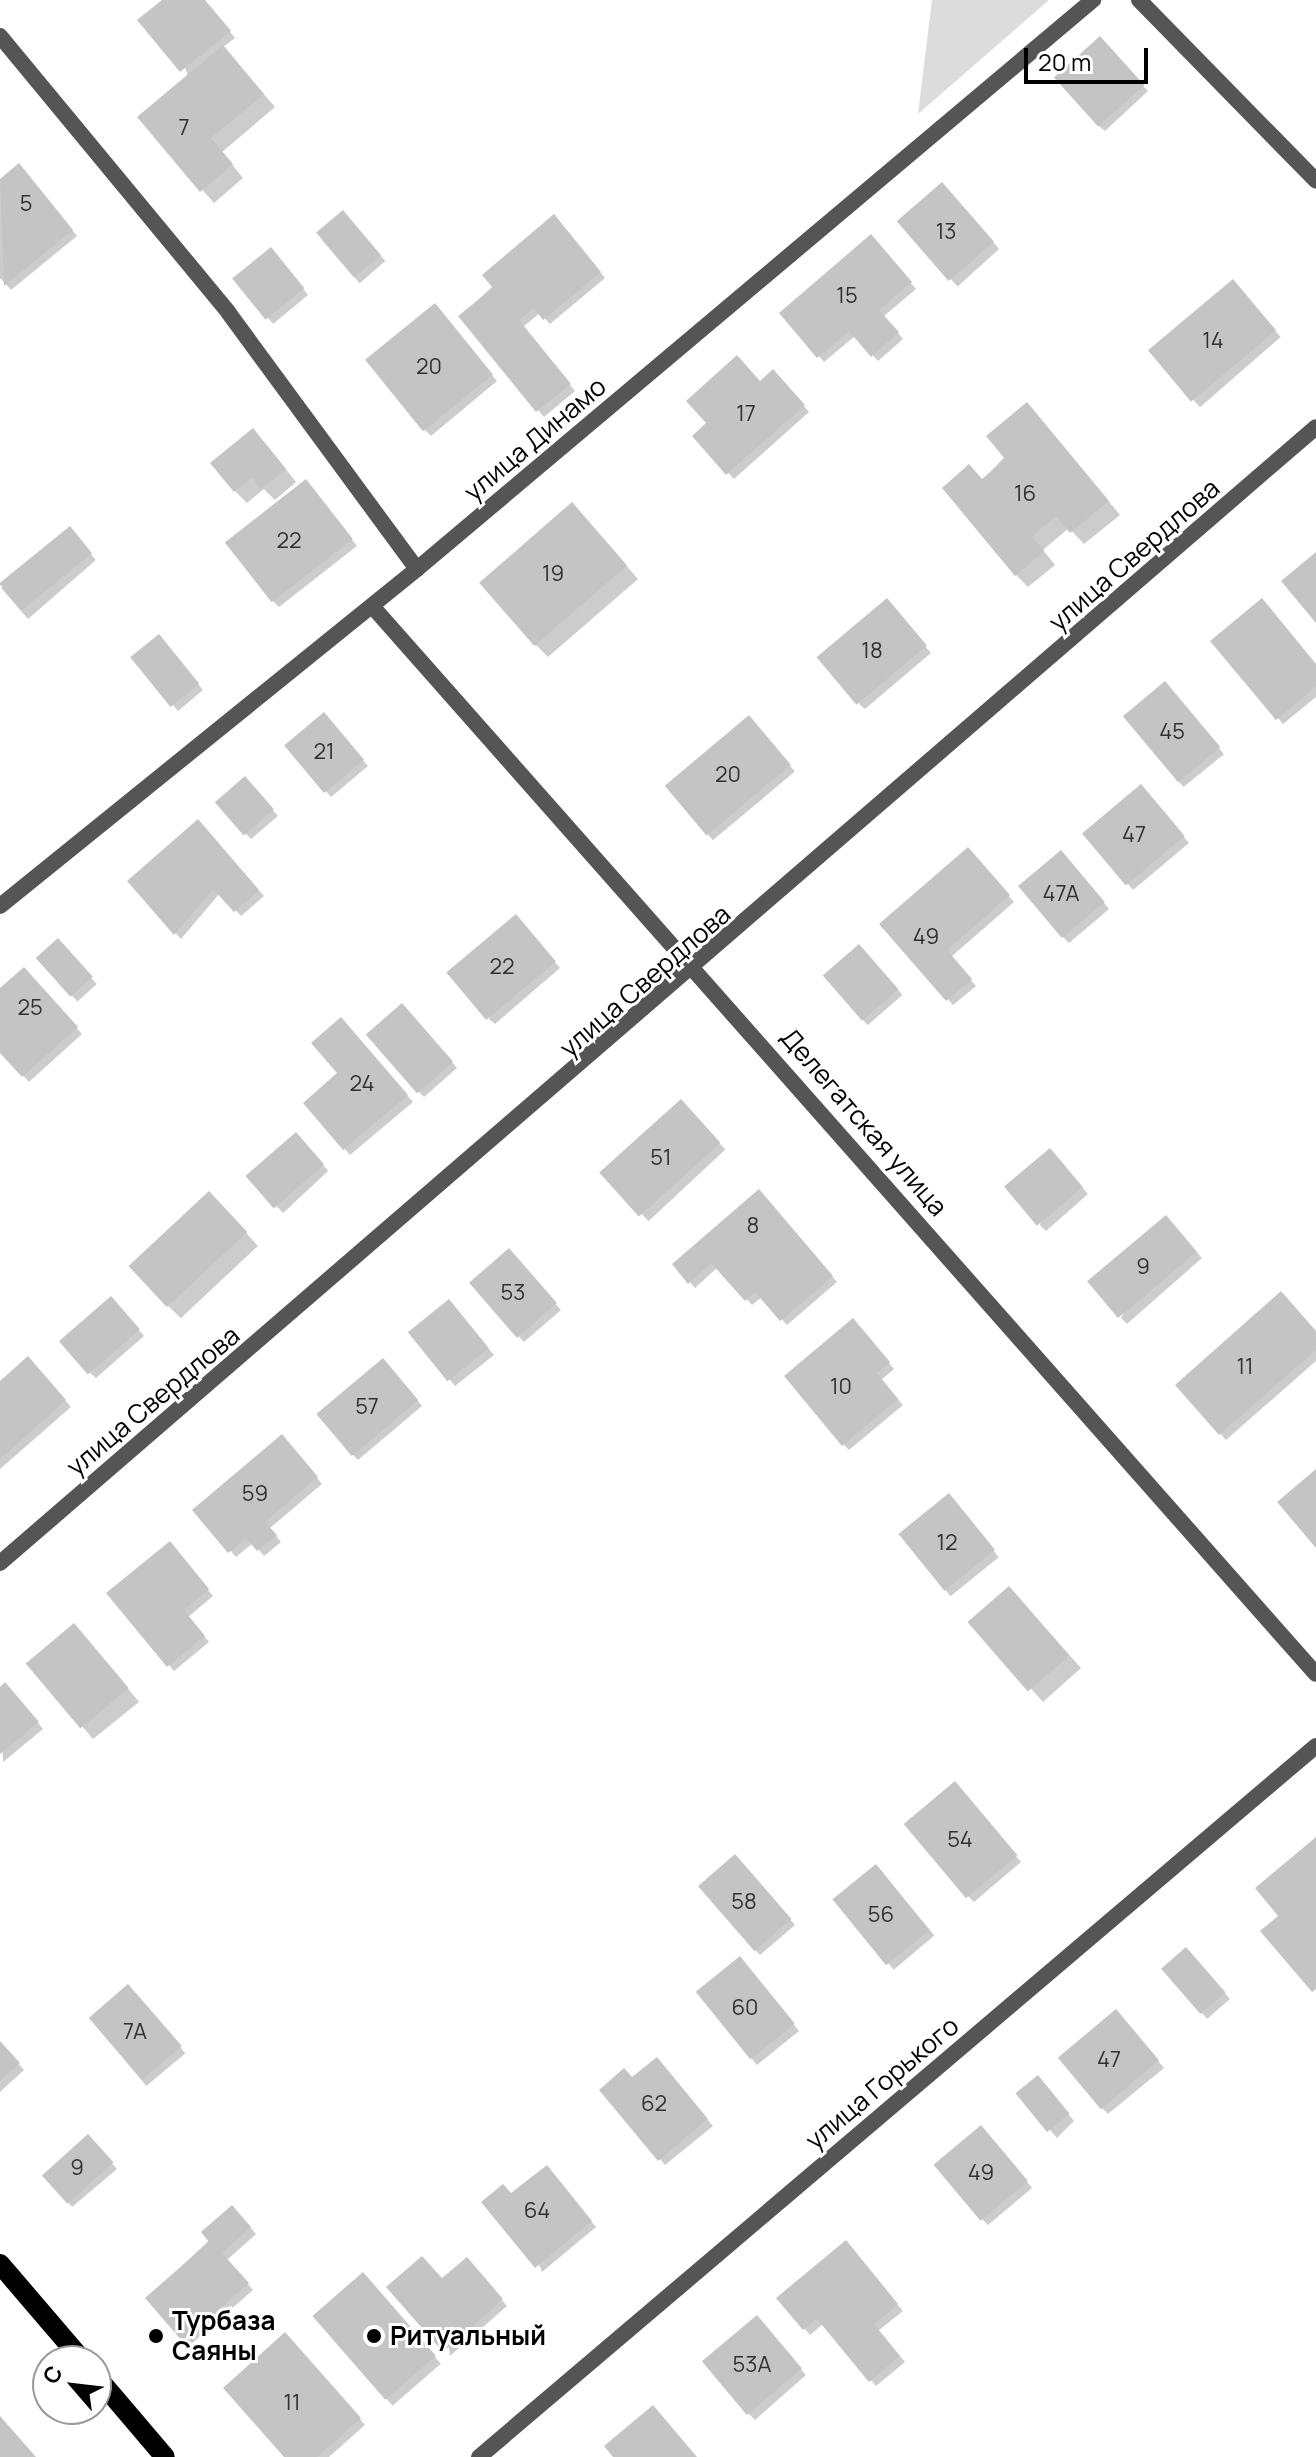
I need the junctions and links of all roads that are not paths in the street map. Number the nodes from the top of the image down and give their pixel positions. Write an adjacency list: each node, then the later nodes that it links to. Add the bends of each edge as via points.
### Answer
1 (1093, 0): 6 (street, улица Динамо)
2 (1139, 0): 4 (street)
3 (0, 36): 6 (street, via 257,349)
4 (1316, 181)
5 (1316, 427): 9 (street, улица Свердлова)
6 (417, 569): 7 (street, улица Динамо)
7 (372, 606): 8 (street, улица Динамо); 9 (street, Делегатская улица)
8 (0, 906)
9 (697, 969): 10 (street, улица Свердлова); 11 (street, Делегатская улица)
10 (0, 1563)
11 (1316, 1674)
12 (1316, 1746): 17 (street, улица Горького)
13 (0, 2264): 14 (main road)
14 (69, 2345)
15 (112, 2395): 16 (main road)
16 (165, 2457)
17 (479, 2457)

